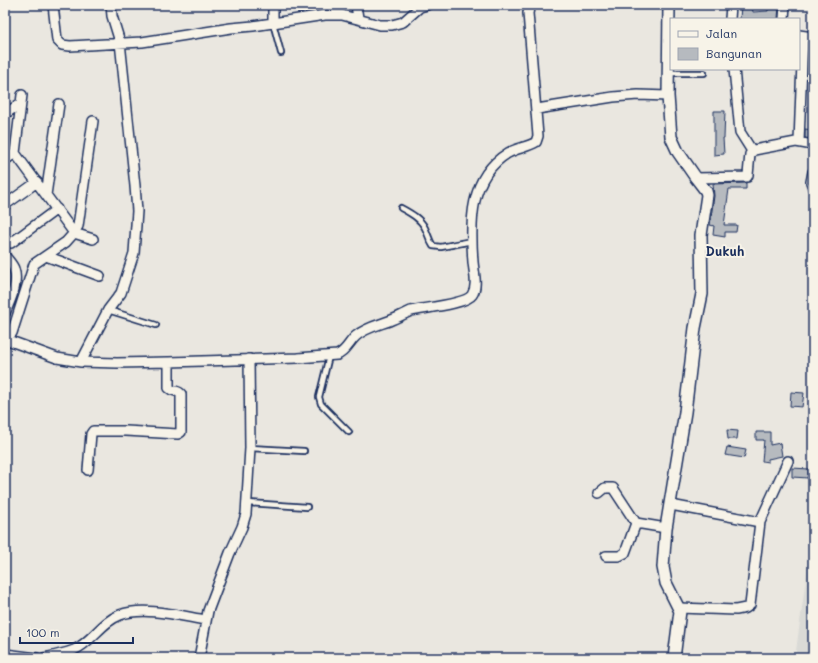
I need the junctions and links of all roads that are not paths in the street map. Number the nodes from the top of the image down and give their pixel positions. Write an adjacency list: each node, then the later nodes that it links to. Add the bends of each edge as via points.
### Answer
1 (52, 5): 17 (street, via 59,43 70,46)
2 (111, 5): 17 (street)
3 (273, 5): 13 (street)
4 (356, 5): 10 (street)
5 (530, 5): 24 (street, via 528,13)
6 (670, 5): 14 (street)
7 (731, 5): 11 (street)
8 (786, 5): 12 (street)
9 (421, 6): 10 (street, via 403,22 392,25)
10 (358, 18): 13 (street, via 325,15)
11 (730, 18)
12 (784, 18)
13 (273, 23): 17 (street, via 142,42); 18 (lane)
14 (670, 27): 21 (street)
15 (801, 35): 16 (street); 27 (street)
16 (813, 37)
17 (120, 42): 47 (street, via 137,211 134,252 121,293)
18 (281, 53)
19 (734, 70): 29 (street, via 740,132)
20 (704, 73): 21 (lane)
21 (668, 74): 22 (street)
22 (668, 96): 24 (street, via 613,97); 33 (street, via 674,146)
23 (59, 104): 36 (street)
24 (537, 109): 42 (street, via 536,142 509,152 480,182 475,198)
25 (5, 114): 30 (street, via 21,99)
26 (93, 121): 40 (street, via 78,226)
27 (799, 142): 28 (street); 29 (street)
28 (813, 145)
29 (752, 151): 33 (street, via 747,177)
30 (15, 153): 31 (street); 34 (street)
31 (5, 160)
32 (813, 172): 35 (street)
33 (696, 178): 62 (street, via 707,195 701,235 702,294)
34 (37, 182): 36 (street); 37 (street)
35 (813, 188)
36 (46, 195): 39 (street)
37 (5, 205)
38 (401, 208): 42 (lane, via 419,219 433,246)
39 (57, 209): 40 (street); 43 (street)
40 (74, 233): 41 (street); 45 (street)
41 (93, 239)
42 (472, 241): 51 (street, via 476,287 470,297 411,312 376,325 356,336 342,353)
43 (11, 243)
44 (5, 256): 48 (street, via 14,268 16,278)
45 (46, 256): 46 (street); 50 (street, via 34,264)
46 (100, 276)
47 (108, 310): 49 (lane); 53 (street)
48 (5, 313)
49 (156, 324)
50 (8, 336): 53 (street, via 57,358)
51 (329, 356): 52 (street); 55 (lane, via 320,401)
52 (248, 360): 54 (street); 56 (street)
53 (81, 362): 54 (street)
54 (170, 362): 59 (street, via 170,388 181,394 181,432 178,434 94,431 91,434)
55 (349, 432)
56 (250, 448): 57 (lane); 61 (street)
57 (304, 451)
58 (788, 461): 64 (street)
59 (88, 470)
60 (599, 493): 65 (street, via 606,488 614,488)
61 (248, 503): 63 (lane); 69 (street, via 242,526)
62 (671, 505): 64 (street); 66 (street)
63 (308, 507)
64 (760, 522): 68 (street, via 750,605 741,610)
65 (636, 523): 66 (street); 67 (street, via 624,553 619,556)
66 (666, 528): 68 (street, via 664,577)
67 (606, 556)
68 (679, 608): 74 (street)
69 (206, 620): 72 (street, via 138,611 120,615 105,623 75,650); 73 (street)
70 (5, 654): 71 (street)
71 (36, 658)
72 (44, 658)
73 (199, 658)
74 (674, 658)

